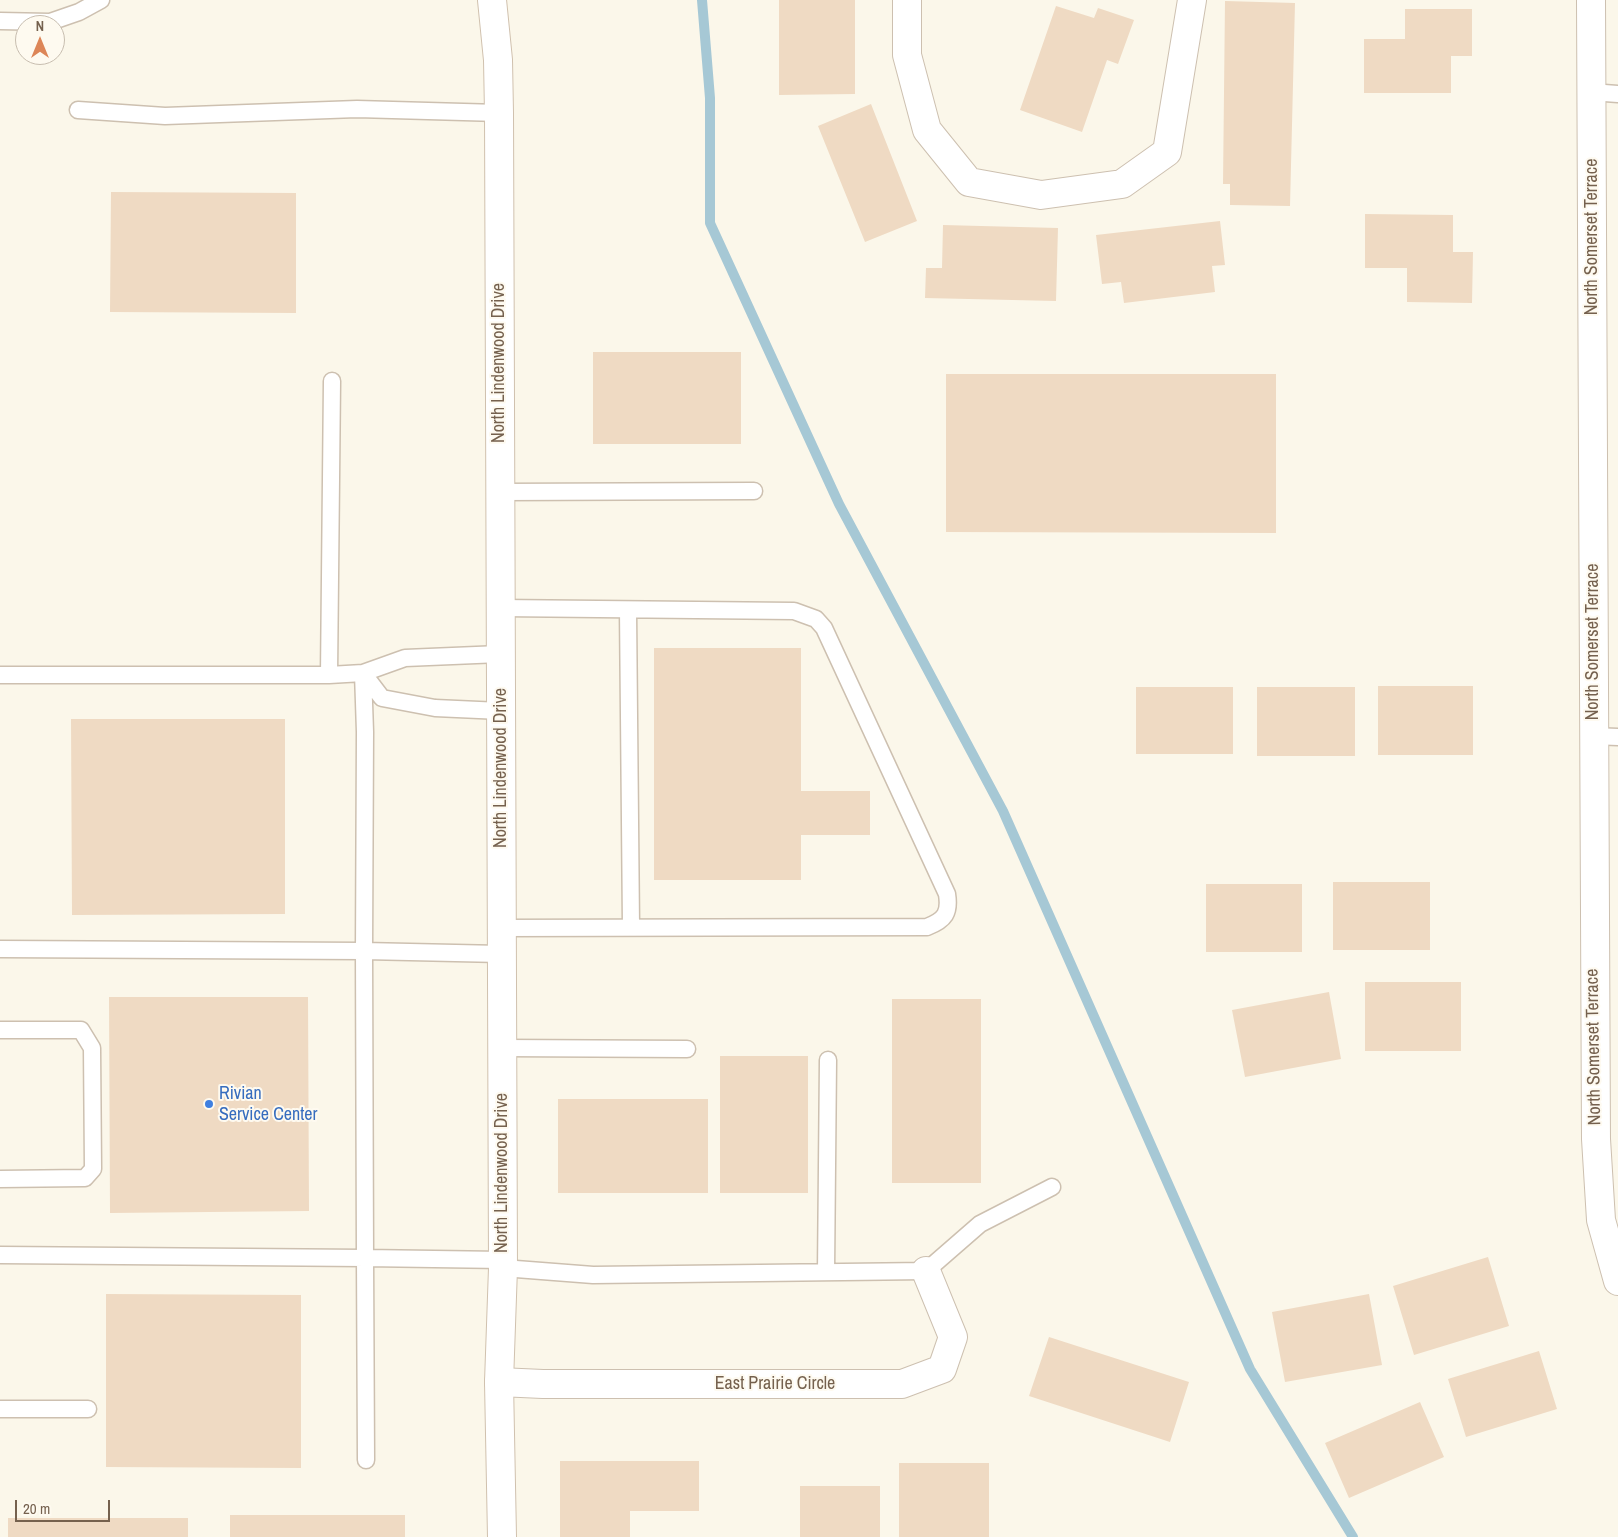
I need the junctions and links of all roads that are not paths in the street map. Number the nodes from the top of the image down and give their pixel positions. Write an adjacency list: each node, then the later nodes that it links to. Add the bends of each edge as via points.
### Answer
1 (101, 0): 6 (lane, via 50,22)
2 (492, 0): 10 (street, North Lindenwood Drive, via 498,60)
3 (907, 0): 4 (street, via 907,55 927,130 969,182 1041,196 1122,184 1167,152)
4 (1192, 0)
5 (1591, 0): 7 (street, North Somerset Terrace)
6 (0, 21)
7 (1591, 92): 8 (lane); 21 (street, North Somerset Terrace)
8 (1618, 94)
9 (78, 110): 10 (lane, via 165,116 357,109)
10 (498, 112): 13 (street, North Lindenwood Drive)
11 (332, 381): 19 (lane)
12 (754, 491): 13 (lane)
13 (500, 492): 14 (street, North Lindenwood Drive)
14 (500, 608): 15 (lane); 16 (street, North Lindenwood Drive)
15 (628, 610): 22 (lane); 22 (lane, via 794,611 816,619 828,636 947,894 949,907 944,917 927,927)
16 (500, 654): 17 (lane, via 405,658); 20 (street, North Lindenwood Drive)
17 (363, 673): 19 (lane); 20 (lane, via 382,698 435,708); 25 (lane)
18 (0, 675): 19 (lane)
19 (329, 675)
20 (500, 710): 23 (street, North Lindenwood Drive)
21 (1606, 737): 38 (street, North Somerset Terrace, via 1596,1175 1601,1220)
22 (630, 927): 23 (lane)
23 (501, 928): 26 (street, North Lindenwood Drive)
24 (0, 949): 25 (lane)
25 (364, 951): 26 (lane); 34 (lane)
26 (501, 954): 28 (street, North Lindenwood Drive)
27 (0, 1030): 31 (lane, via 81,1030 92,1048 94,1169 85,1178)
28 (502, 1048): 29 (lane); 35 (street, North Lindenwood Drive)
29 (688, 1049)
30 (828, 1060): 37 (lane)
31 (0, 1179)
32 (1052, 1187): 36 (lane, via 980,1224)
33 (0, 1255): 34 (lane)
34 (365, 1258): 35 (lane); 42 (lane)
35 (503, 1264): 37 (lane, via 593,1276); 39 (street, North Lindenwood Drive)
36 (926, 1271): 37 (lane); 39 (street, East Prairie Circle, via 953,1337 942,1369 902,1384)
37 (826, 1272)
38 (1618, 1281)
39 (499, 1382): 43 (street, North Lindenwood Drive)
40 (0, 1409): 41 (lane)
41 (88, 1409)
42 (366, 1460)
43 (502, 1537)

